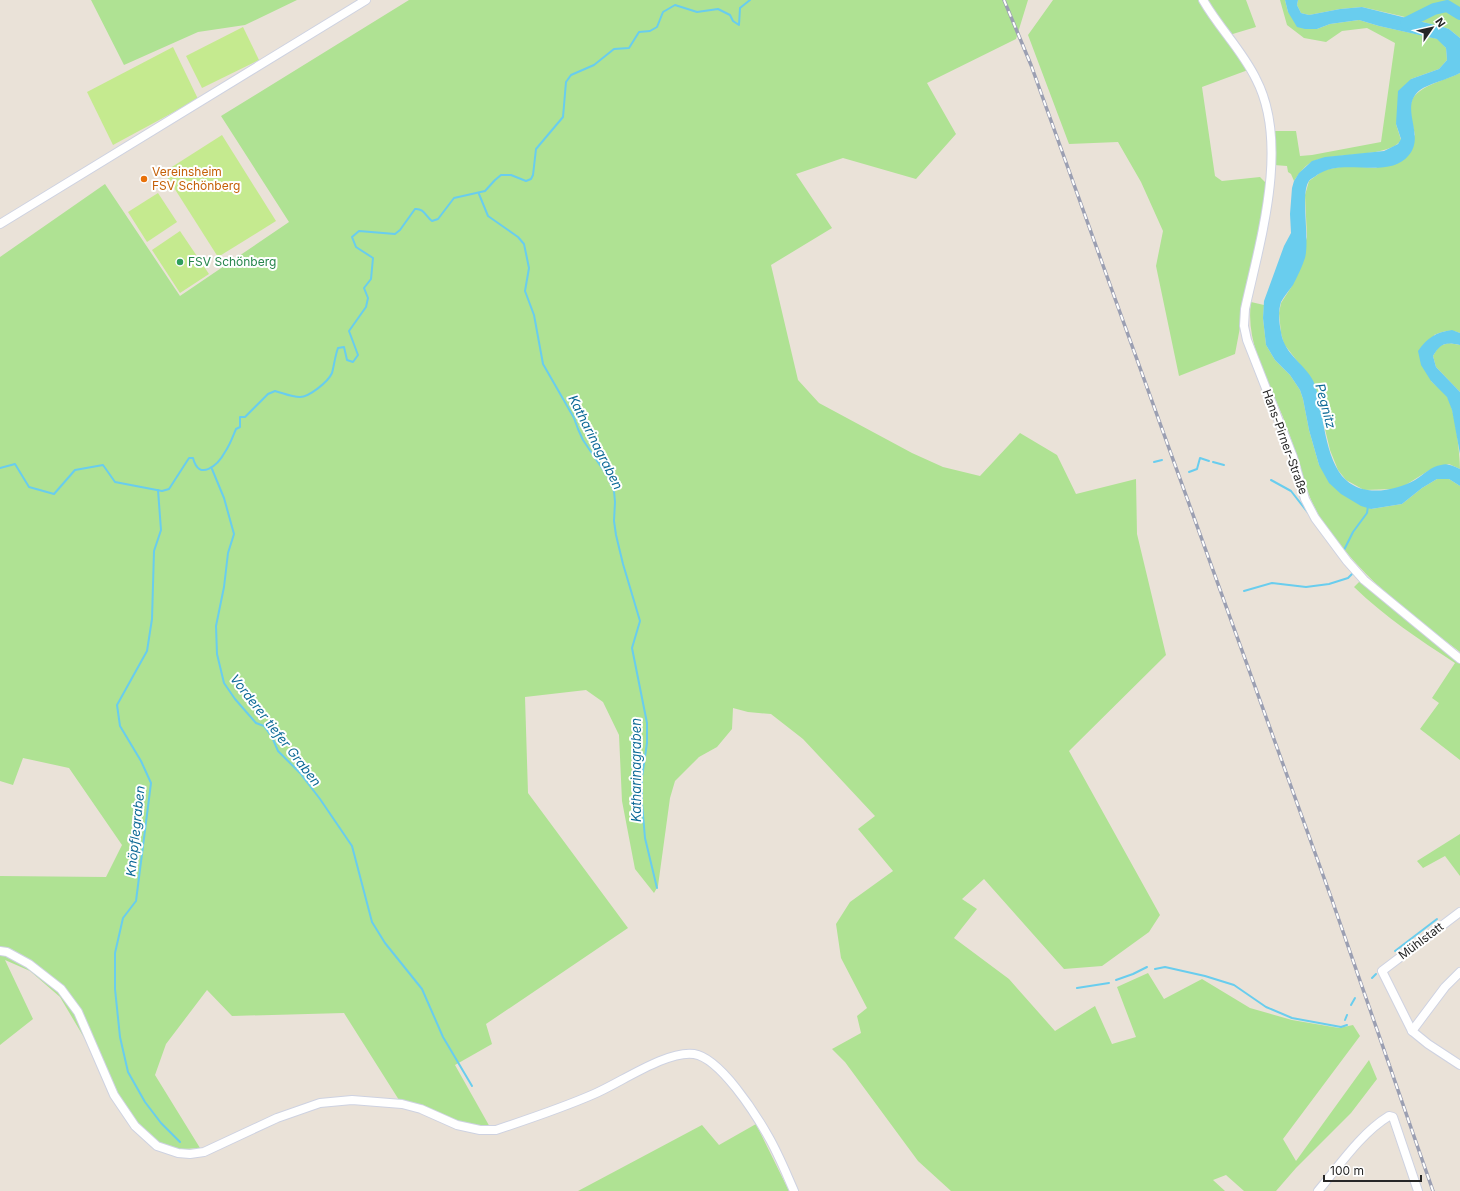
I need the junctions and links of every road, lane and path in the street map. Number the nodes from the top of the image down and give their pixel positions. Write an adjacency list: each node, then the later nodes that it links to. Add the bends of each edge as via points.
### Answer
1 (366, 0): 3 (street)
2 (1203, 0): 4 (street, Hans-Pirner-Straße, via 1248,65 1263,94 1270,123 1271,166 1268,205 1245,309 1244,326 1247,340 1293,457 1305,499 1325,532 1364,580)
3 (0, 224)
4 (1460, 658)
5 (1460, 912): 8 (street, Mühlstatt, via 1382,971)
6 (0, 951): 10 (street, via 29,964 61,989 78,1012 114,1095 135,1126 157,1146 178,1153 204,1152 277,1118 320,1103 352,1100 402,1104 421,1109 457,1125 480,1130 496,1130 594,1094 668,1057 695,1054 718,1066 749,1107 768,1136)
7 (1460, 972): 8 (street, via 1445,987)
8 (1412, 1031): 9 (street)
9 (1460, 1065)
10 (794, 1191)
11 (1318, 1191): 12 (street, via 1362,1139 1389,1116 1393,1117)
12 (1418, 1191)

